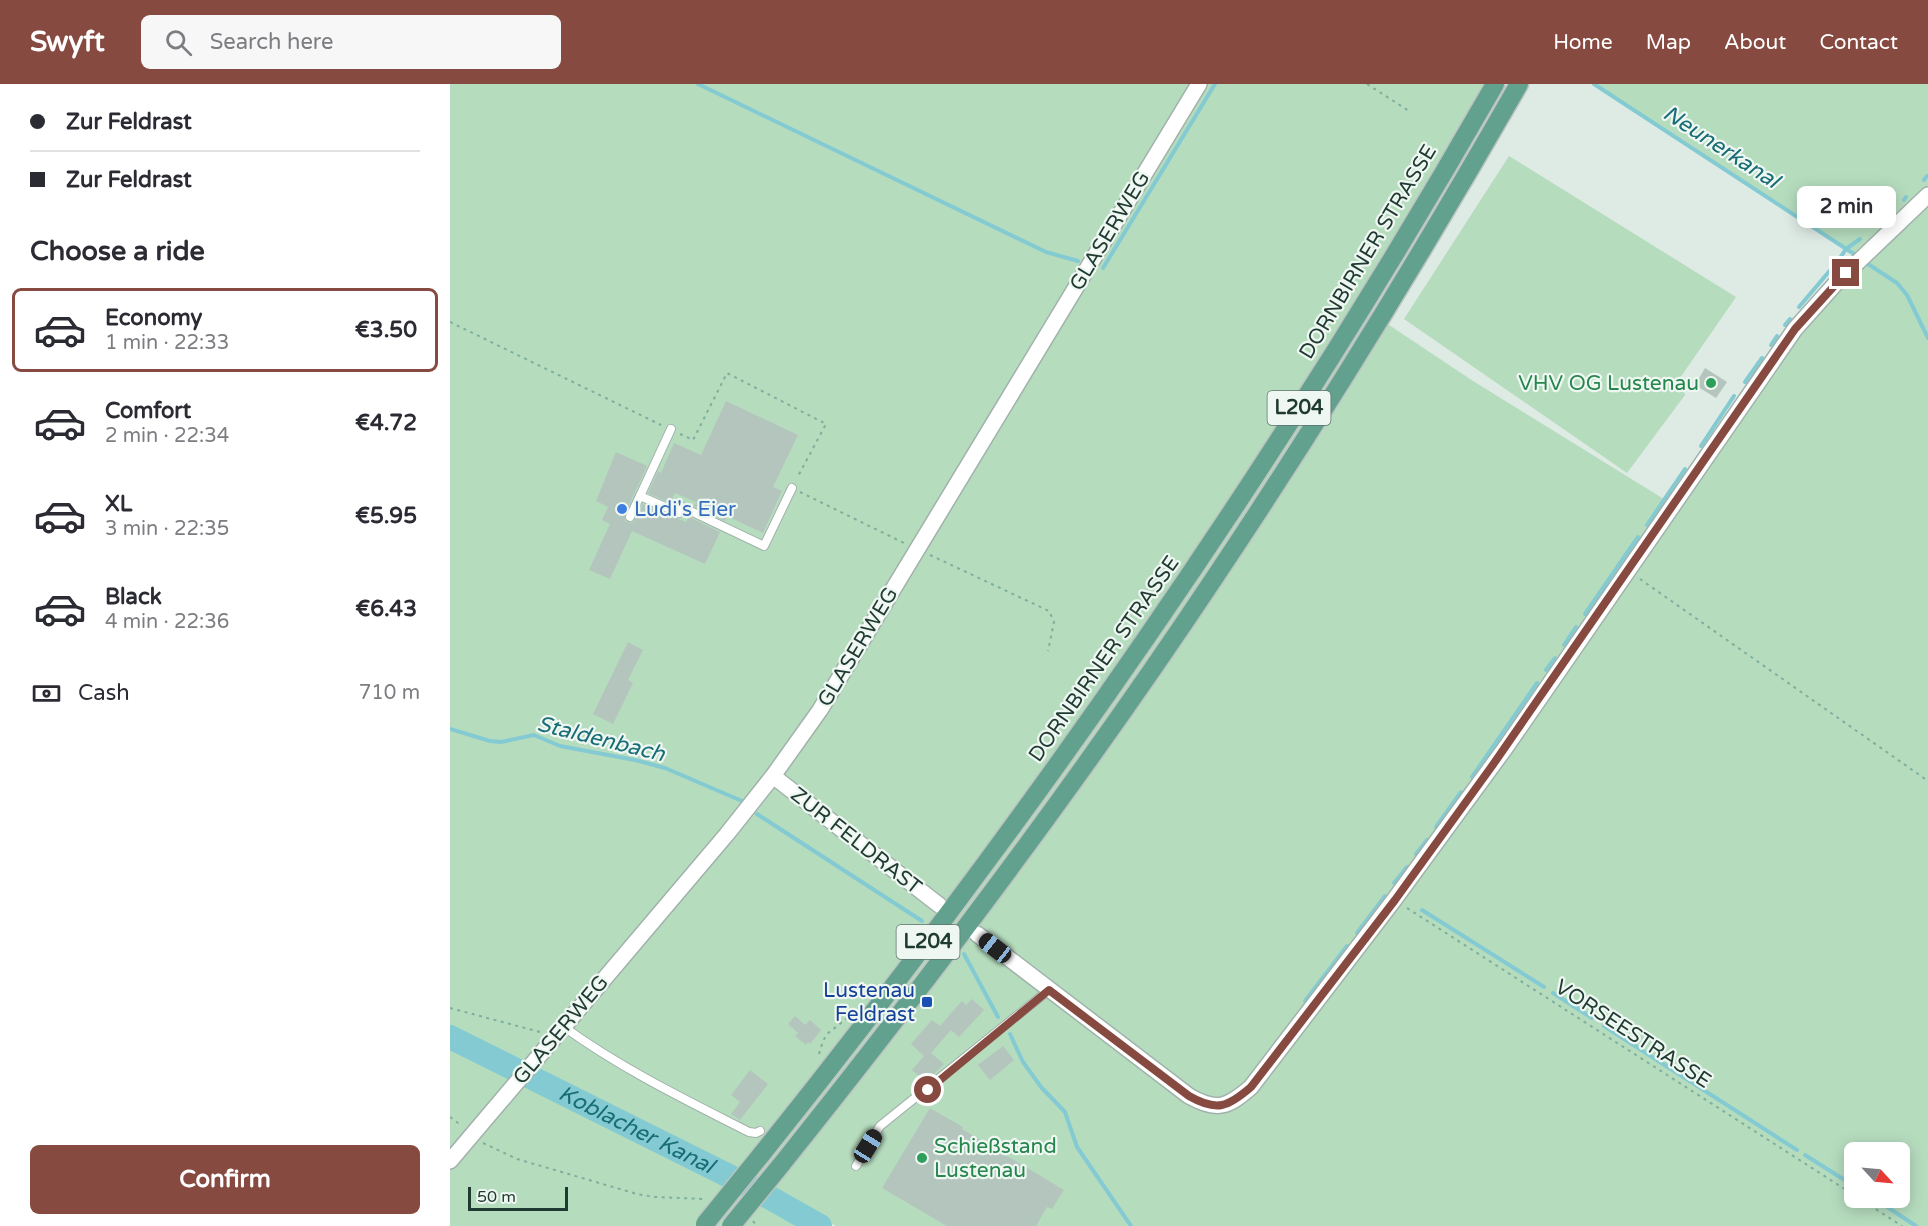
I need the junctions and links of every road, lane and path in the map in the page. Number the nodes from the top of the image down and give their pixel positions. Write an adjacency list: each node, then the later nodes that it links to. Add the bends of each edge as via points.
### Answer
1 (1199, 84): 12 (street, GLASERWEG)
2 (1367, 84): 5 (path)
3 (1495, 84): 33 (main road, DORNBIRNER STRASSE / L204, bridge, via 1347,332 1159,621 1053,773 880,1006)
4 (1519, 84): 32 (main road, DORNBIRNER STRASSE / L204, bridge, via 1382,316 1217,574 980,909)
5 (1409, 111)
6 (1928, 195): 13 (street, via 1822,297 1795,329)
7 (450, 322): 8 (path)
8 (671, 429): 9 (path, via 693,440 727,373 826,424); 10 (lane)
9 (792, 488): 10 (lane, via 764,546 682,507 679,513); 12 (path)
10 (640, 496): 11 (lane)
11 (630, 517)
12 (917, 549): 14 (path, via 1049,611 1054,622); 15 (street, GLASERWEG, via 820,710)
13 (1629, 570): 16 (path); 17 (street)
14 (1048, 651)
15 (773, 776): 18 (street, ZUR FELDRAST); 24 (street, GLASERWEG)
16 (1928, 781)
17 (1395, 900): 20 (street, via 1251,1087 1233,1102 1220,1106 1204,1105 1189,1096); 29 (path, VORSEESTRASSE)
18 (939, 905)
19 (977, 934): 20 (street)
20 (1049, 990): 28 (lane, via 880,1126)
21 (450, 1008): 24 (path)
22 (852, 1013): 23 (path)
23 (827, 1034)
24 (555, 1038): 25 (lane, via 597,1051 749,1132); 27 (street, GLASERWEG)
25 (760, 1131)
26 (498, 1151): 30 (path, via 646,1196)
27 (450, 1161)
28 (856, 1166)
29 (1844, 1188)
30 (708, 1200)
31 (1874, 1208): 35 (path, VORSEESTRASSE)
32 (738, 1221): 34 (path)
33 (704, 1225)
34 (757, 1226)
35 (1902, 1226)

